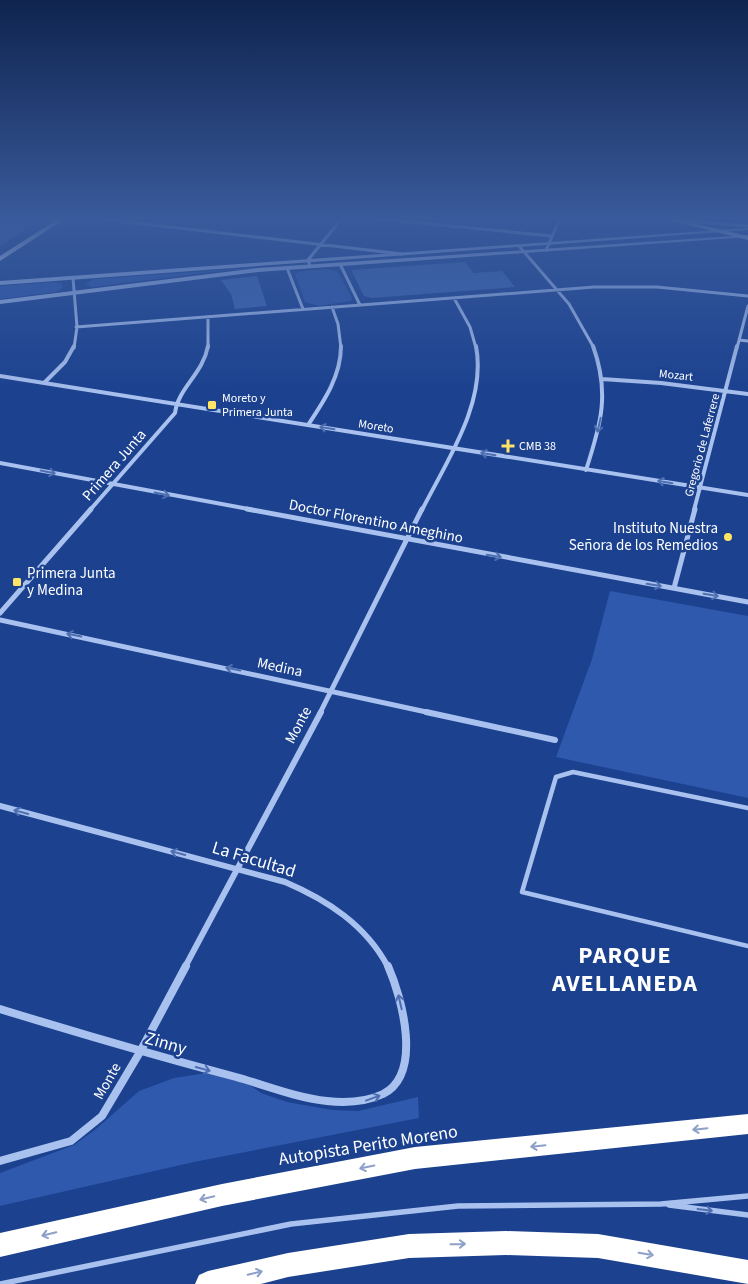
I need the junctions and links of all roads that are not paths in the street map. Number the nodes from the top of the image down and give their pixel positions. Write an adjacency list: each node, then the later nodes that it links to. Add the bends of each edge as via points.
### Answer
1 (87, 277): 6 (street)
2 (208, 277): 9 (street)
3 (290, 277): 16 (street)
4 (346, 277): 13 (street)
5 (547, 277): 8 (street)
6 (73, 278): 7 (street); 9 (street)
7 (0, 282)
8 (558, 290): 10 (street, via 642,286); 11 (street); 22 (street, via 586,330)
9 (74, 292): 12 (street); 18 (street)
10 (748, 296)
11 (454, 298): 13 (street); 28 (street, Monte, via 472,330 478,372 471,411)
12 (0, 302)
13 (360, 305): 15 (street)
14 (748, 306): 19 (street, Gregorio de Laferrere)
15 (332, 307): 16 (street); 27 (street, via 342,337 341,362 328,396)
16 (303, 309): 17 (street)
17 (208, 317): 18 (street); 26 (street, Primera Junta, via 207,355 201,368 176,398)
18 (76, 327): 23 (street, via 70,355)
19 (739, 340): 20 (street); 24 (street, Gregorio de Laferrere)
20 (748, 341)
21 (0, 376): 23 (street, Moreto)
22 (602, 379): 24 (street, Mozart); 30 (street, one-way to 30, via 601,421)
23 (44, 383): 26 (street, Moreto)
24 (726, 391): 25 (street, Mozart); 32 (street, Gregorio de Laferrere)
25 (748, 394)
26 (176, 404): 27 (street, Moreto); 31 (street, Primera Junta, via 175,413)
27 (308, 425): 28 (street, Moreto, one-way to 27)
28 (451, 448): 30 (street, Moreto, one-way to 28); 34 (street, Monte)
29 (0, 463): 31 (street, Doctor Florentino Ameghino, one-way to 31)
30 (586, 470): 32 (street, Moreto, one-way to 30)
31 (114, 485): 34 (street, Doctor Florentino Ameghino, one-way to 34); 37 (street, Primera Junta)
32 (701, 488): 33 (street, Moreto); 35 (street, Gregorio de Laferrere)
33 (748, 495)
34 (405, 540): 35 (street, Doctor Florentino Ameghino, one-way to 35); 39 (street, Monte)
35 (674, 588): 36 (street, Doctor Florentino Ameghino, one-way to 36)
36 (748, 602)
37 (0, 613)
38 (0, 620): 39 (street, Medina, one-way to 38)
39 (332, 691): 40 (street, Medina); 43 (street, Monte)
40 (555, 740)
41 (0, 806): 43 (street, La Facultad, one-way to 41)
42 (748, 808): 44 (lane, via 573,772 556,777 522,892)
43 (238, 868): 46 (street, Monte); 47 (street, La Facultad, one-way to 43, via 369,1100 393,1086 405,1068 402,1008 397,987 376,947 336,910 303,890)
44 (748, 946)
45 (0, 1009): 46 (street, Zinny)
46 (140, 1052): 47 (street, Zinny, one-way to 47); 49 (street, Monte, via 102,1116 70,1141)
47 (325, 1101)
48 (748, 1124): 53 (highway, Autopista Perito Moreno, one-way to 53, via 415,1158 222,1195)
49 (0, 1161)
50 (748, 1196): 51 (lane)
51 (661, 1204): 52 (lane, one-way to 52); 55 (lane, via 458,1206 290,1224)
52 (748, 1216)
53 (0, 1244)
54 (748, 1273): 56 (highway, one-way to 54, via 288,1265 409,1246 506,1243 598,1246)
55 (0, 1284)
56 (208, 1284)

